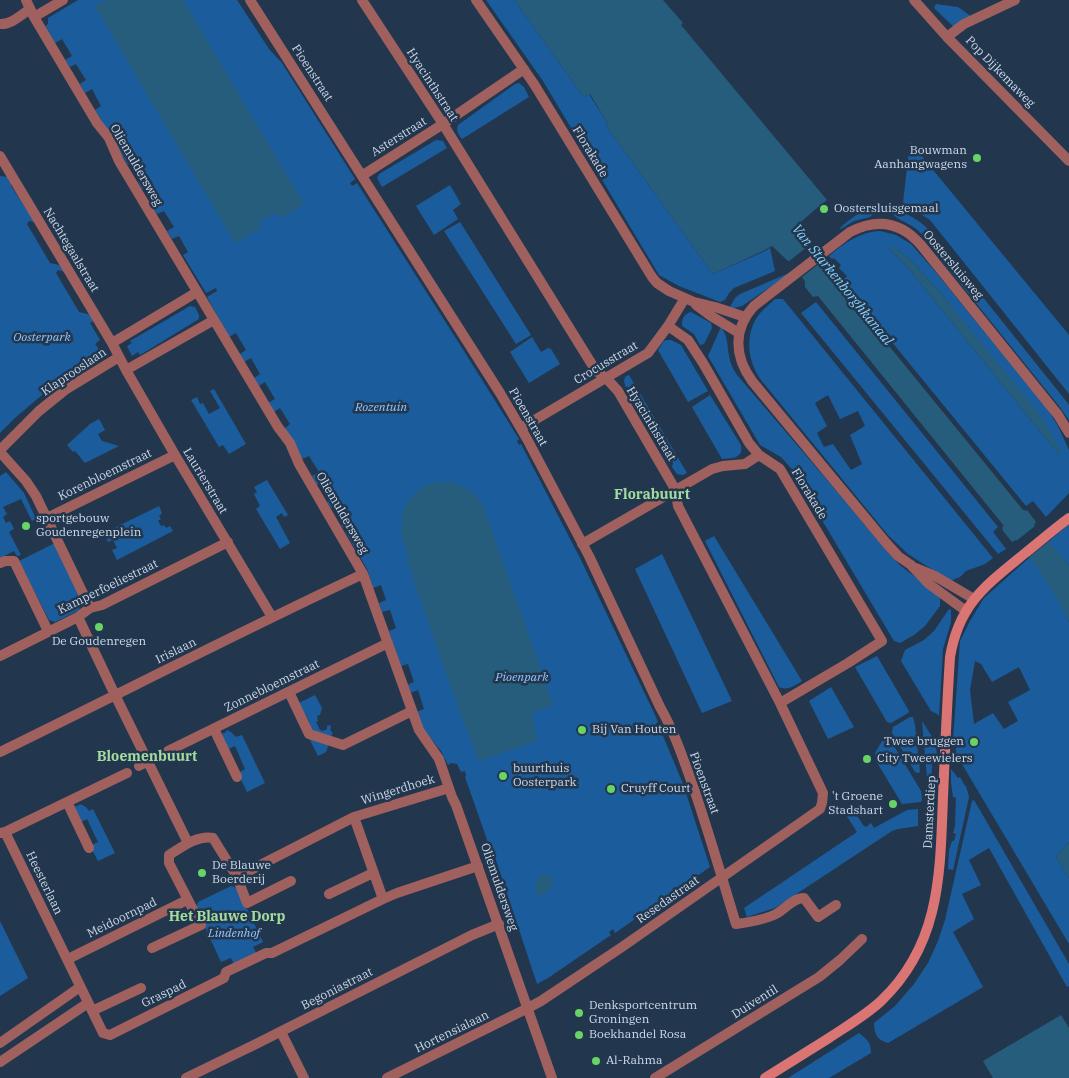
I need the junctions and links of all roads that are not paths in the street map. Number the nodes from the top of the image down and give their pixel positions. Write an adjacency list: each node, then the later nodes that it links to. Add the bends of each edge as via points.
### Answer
1 (63, 0): 7 (street)
2 (250, 0): 14 (street, Pioenstraat)
3 (362, 0): 11 (street, Hyacinthstraat)
4 (476, 0): 10 (street, Florakade)
5 (914, 0): 9 (street, Pop Dijkemaweg)
6 (1015, 0): 9 (street, via 964,24)
7 (30, 9): 8 (street, via 10,22); 15 (street, Oliemuldersweg)
8 (0, 24)
9 (947, 37): 13 (street, Pop Dijkemaweg)
10 (524, 69): 11 (street, Asterstraat); 16 (street, Florakade, via 652,277 668,291)
11 (442, 124): 14 (street, Asterstraat); 24 (street, Hyacinthstraat, via 596,371)
12 (0, 156): 21 (street, Nachtegaalstraat)
13 (1069, 161)
14 (362, 175): 25 (street, Pioenstraat)
15 (197, 292): 18 (street, Oliemuldersweg); 21 (street, Klaprooslaan)
16 (689, 300): 17 (street, Florakade); 19 (street, Crocusstraat); 20 (street, Florakade)
17 (745, 317): 20 (street, Oostersluisweg); 26 (street, Oostersluisweg, via 754,306 850,232 866,225 900,228 922,245 1058,415)
18 (214, 320): 23 (street); 37 (street, Oliemuldersweg, via 290,443)
19 (668, 326): 24 (street, Crocusstraat, via 648,353); 29 (street, Florakade, via 688,340)
20 (739, 333): 36 (street, Oostersluisweg, via 741,360 752,381 887,544)
21 (112, 343): 22 (street, Nachtegaalstraat)
22 (119, 357): 23 (street, Laurierstraat); 27 (street, Klaprooslaan, via 65,390)
23 (126, 370): 28 (street, Laurierstraat)
24 (606, 378): 25 (street, Crocusstraat); 30 (street, Hyacinthstraat, via 618,391)
25 (521, 428): 34 (street, Pioenstraat)
26 (1069, 434)
27 (0, 451): 31 (street, via 26,481)
28 (175, 455): 31 (street, Korenbloemstraat); 33 (street, Laurierstraat)
29 (759, 455): 30 (street, via 745,464 712,469); 48 (street, Florakade, via 780,469 882,641)
30 (675, 489): 34 (street); 48 (street, Hyacinthstraat, via 678,506)
31 (47, 518): 39 (street)
32 (1069, 518): 38 (main road, Damsterdiep, via 990,582)
33 (228, 542): 39 (street, Kamperfoeliestraat); 42 (street, Laurierstraat)
34 (582, 544): 65 (street, Pioenstraat, via 668,721 703,814)
35 (0, 563): 43 (street, via 14,561)
36 (911, 565): 38 (street, Oostersluisweg); 40 (street, Oostersluisweg, via 929,584)
37 (363, 574): 42 (street, Irislaan); 44 (street, Oliemuldersweg)
38 (974, 599): 40 (main road, Damsterdiep)
39 (90, 608): 41 (street, Kamperfoeliestraat)
40 (966, 611): 88 (main road, Damsterdiep, via 952,643 950,657 940,867 937,895 925,936 892,990 870,1010)
41 (78, 617): 43 (street, Kamperfoeliestraat); 47 (street)
42 (272, 617): 47 (street, Irislaan)
43 (48, 631): 45 (street, Kamperfoeliestraat)
44 (388, 643): 46 (street, Zonnebloemstraat); 49 (street, Oliemuldersweg)
45 (0, 656)
46 (289, 692): 49 (street, via 309,734 343,745); 50 (street, Zonnebloemstraat)
47 (115, 695): 52 (street, Irislaan); 60 (street)
48 (780, 703): 57 (street, Hyacinthstraat, via 823,793)
49 (412, 711): 55 (street, Oliemuldersweg, via 419,730 440,759)
50 (214, 729): 51 (street, Zonnebloemstraat); 54 (street)
51 (168, 751)
52 (0, 752)
53 (127, 773): 56 (street)
54 (237, 777)
55 (449, 788): 58 (street, Wingerdhoek); 62 (street, Oliemuldersweg)
56 (68, 802): 59 (street); 61 (street)
57 (820, 809): 65 (street, Resedastraat)
58 (354, 817): 63 (street, Wingerdhoek); 64 (street)
59 (3, 833): 74 (street, Heesterlaan)
60 (188, 843): 64 (street, via 206,836 213,838); 69 (street, via 170,855 169,863)
61 (88, 848)
62 (478, 866): 68 (street); 71 (street, Oliemuldersweg)
63 (373, 873): 67 (street); 68 (street, Wingerdhoek)
64 (236, 877): 66 (street, via 247,903)
65 (722, 877): 70 (street, Pioenstraat, via 736,924 775,915 798,898 804,898 818,917); 78 (street, Resedastraat)
66 (291, 881)
67 (329, 894)
68 (384, 899): 80 (street, Graspad, via 226,972 224,978)
69 (187, 900): 73 (street, via 201,925); 74 (street, Meidoornpad)
70 (836, 906)
71 (499, 924): 78 (street, Oliemuldersweg); 79 (street, Begoniastraat)
72 (862, 939): 87 (street, Duiventil, via 819,977)
73 (152, 948)
74 (68, 959): 75 (street, Heesterlaan)
75 (80, 987): 77 (street, Heesterlaan); 81 (street)
76 (141, 988): 77 (street)
77 (90, 1007): 80 (street, Heesterlaan, via 103,1033); 82 (street)
78 (528, 1008): 85 (street, Hortensialaan); 86 (street, Oliemuldersweg)
79 (281, 1032): 83 (street, Begoniastraat); 84 (street)
80 (110, 1035)
81 (0, 1043)
82 (0, 1062)
83 (186, 1078)
84 (304, 1078)
85 (387, 1078)
86 (552, 1078)
87 (655, 1078)
88 (765, 1078)

